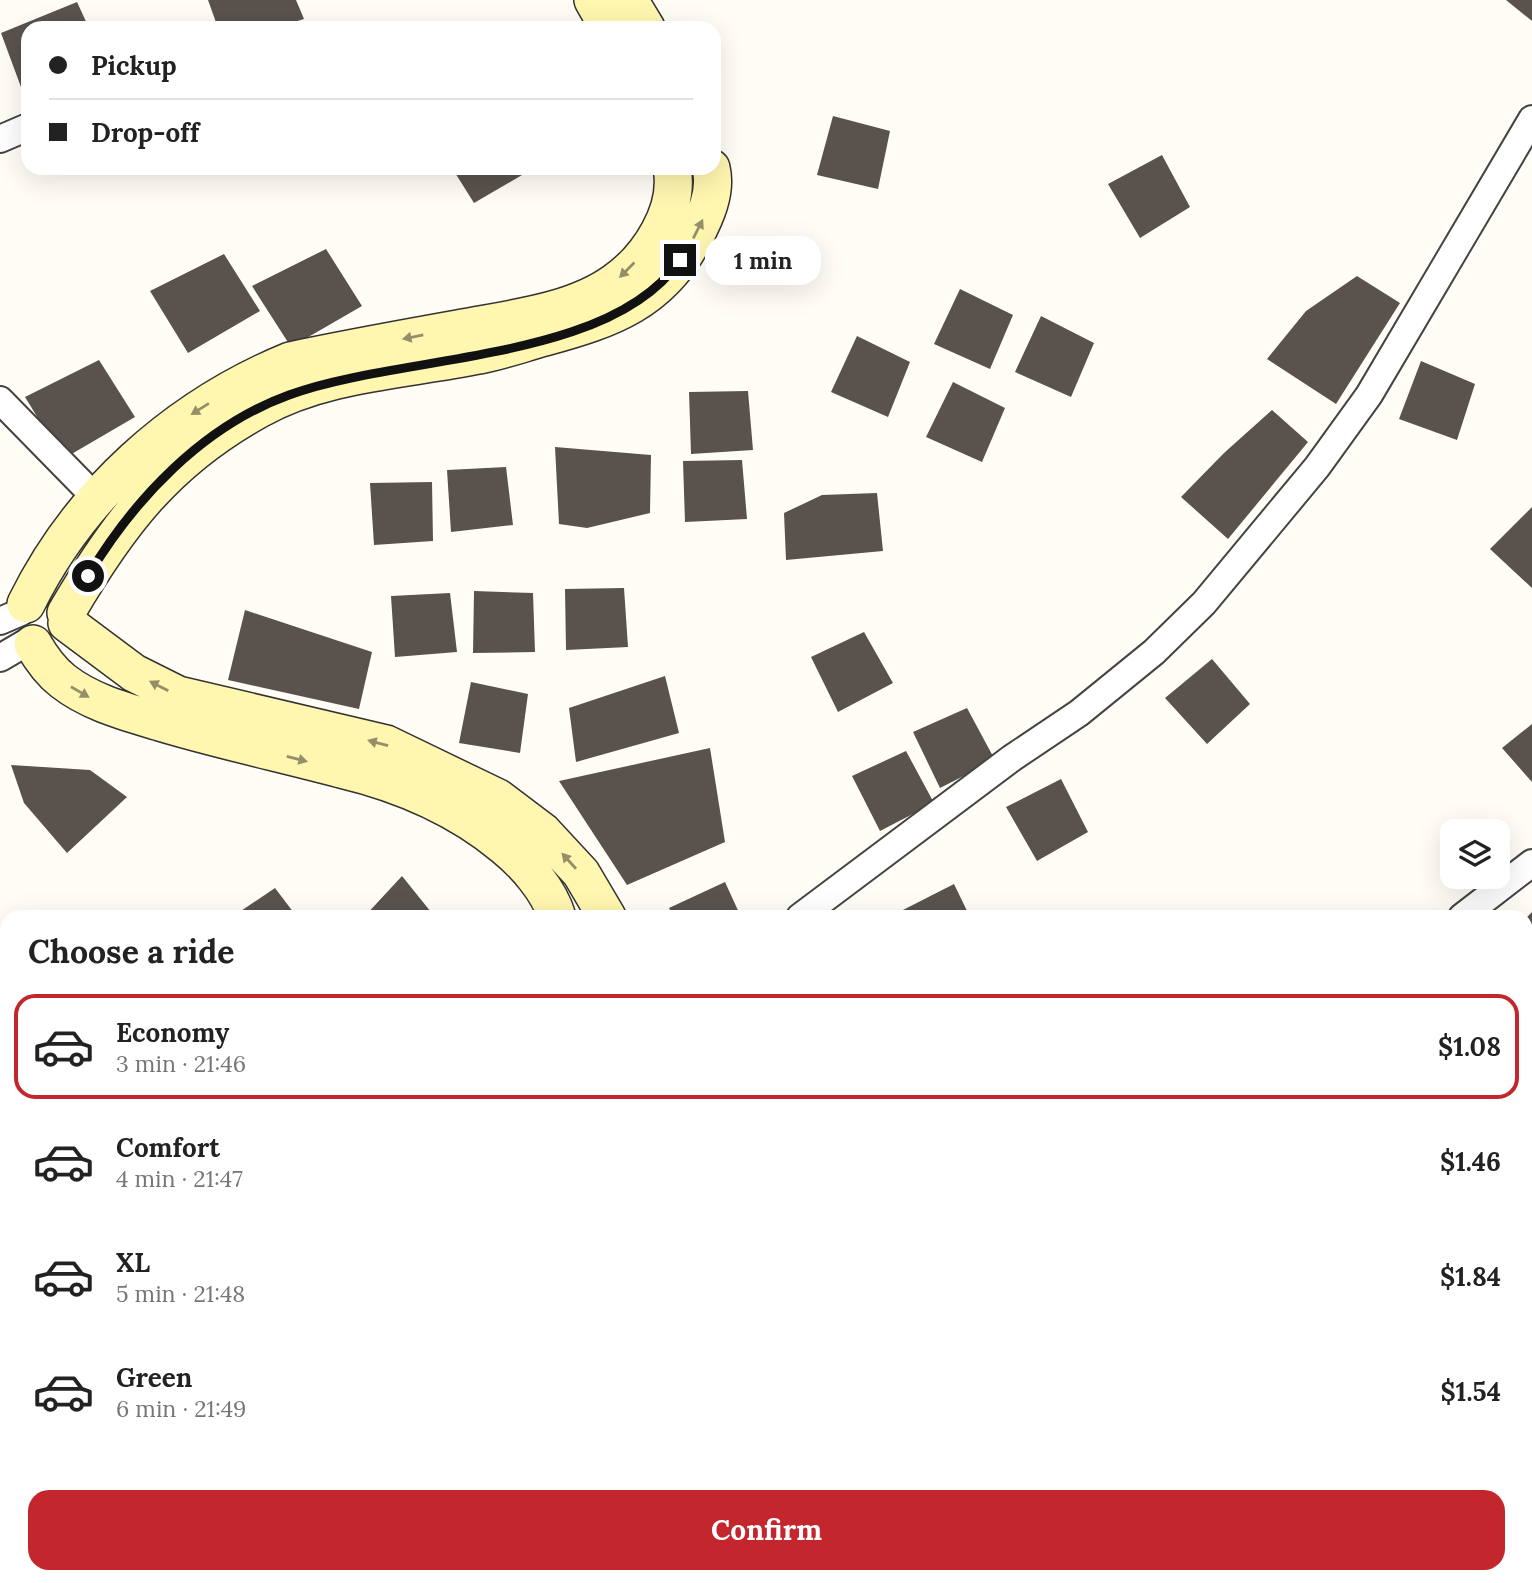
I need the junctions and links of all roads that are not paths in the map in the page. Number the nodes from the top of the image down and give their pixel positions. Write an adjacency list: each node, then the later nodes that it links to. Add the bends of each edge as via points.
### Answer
1 (593, 0): 3 (main road)
2 (629, 0): 4 (main road)
3 (605, 21)
4 (642, 21)
5 (1532, 119): 17 (street, via 1369,395 1317,467 1204,603 1154,652 1079,713)
6 (21, 130): 7 (street)
7 (0, 139)
8 (674, 175): 11 (main road, one-way to 11, via 664,224 615,282 555,308 290,361 251,377 189,415 125,467)
9 (711, 175): 12 (main road, one-way to 9, via 99,557 152,489 187,456 260,408 328,382 481,355 616,315 671,273 702,222 711,198)
10 (0, 400): 11 (street)
11 (96, 498): 13 (main road, via 44,568)
12 (66, 618): 13 (main road, via 53,600 34,599); 16 (main road, one-way to 12, via 581,873 543,832 488,792 386,744 177,695 134,673)
13 (18, 630): 15 (main road, one-way to 15, via 62,681 116,709 212,738 343,769 402,787 459,813 518,858)
14 (1532, 863): 18 (street)
15 (555, 910)
16 (603, 910)
17 (809, 910)
18 (1471, 910)

